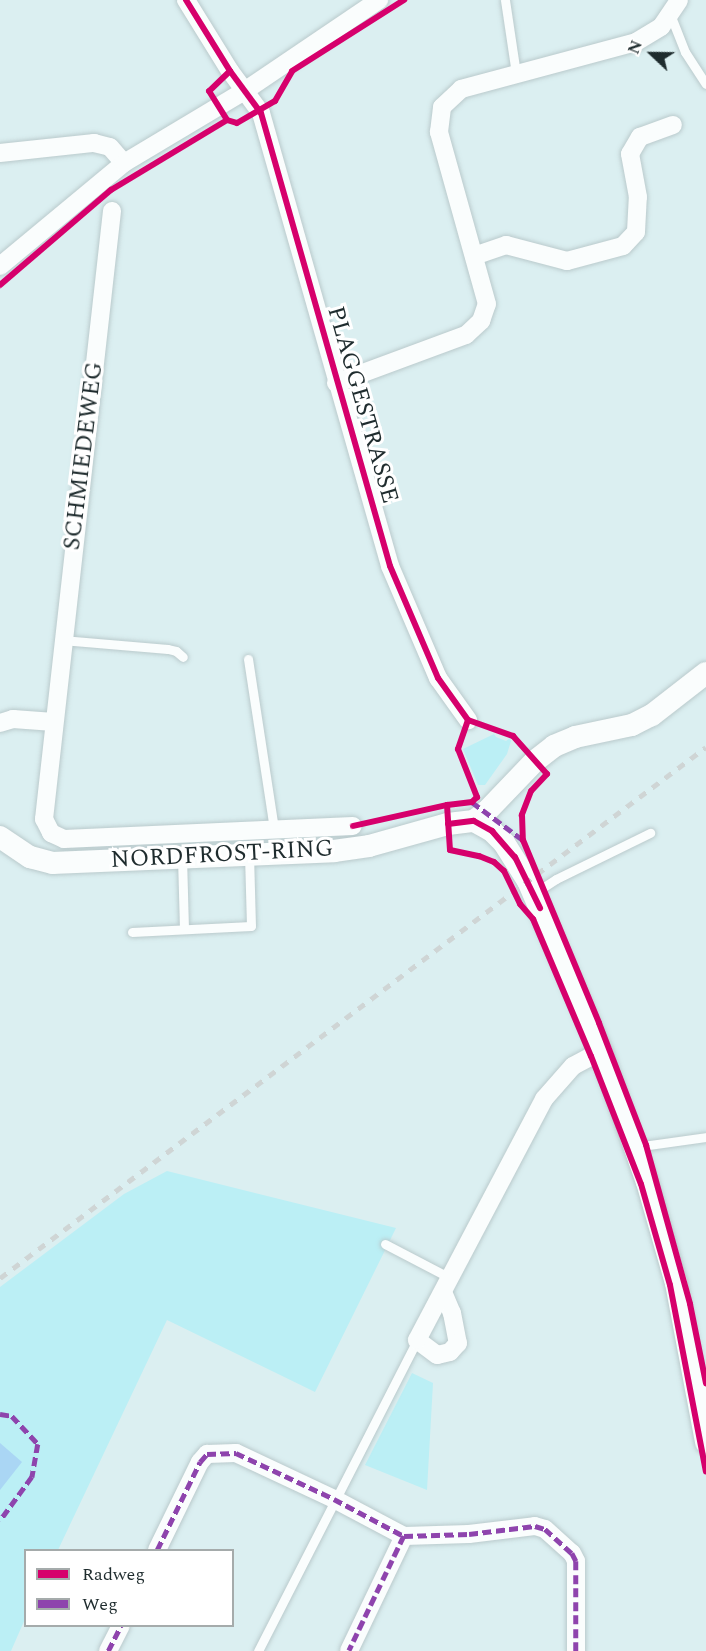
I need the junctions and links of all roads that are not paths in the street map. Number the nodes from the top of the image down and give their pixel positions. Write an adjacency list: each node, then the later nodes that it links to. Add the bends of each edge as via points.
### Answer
1 (186, 0): 7 (street, PLAGGESTRASSE)
2 (380, 0): 7 (street)
3 (505, 0): 5 (lane)
4 (674, 7): 5 (street, via 661,27 636,42); 6 (lane, via 686,52)
5 (516, 74): 12 (street, via 461,89 442,107 439,132)
6 (706, 84)
7 (246, 90): 10 (street); 14 (street, PLAGGESTRASSE, via 260,110 269,137)
8 (674, 125): 12 (street, via 640,137 630,154 638,196 636,232 623,246 567,261 506,245)
9 (0, 153): 10 (street, via 94,143 110,147)
10 (124, 163): 13 (street)
11 (112, 211): 15 (street, SCHMIEDEWEG)
12 (474, 256): 14 (street, via 488,304 482,321 466,334)
13 (0, 266)
14 (336, 383): 19 (street, PLAGGESTRASSE, via 390,566 438,678)
15 (62, 640): 16 (lane, via 168,649); 20 (street, SCHMIEDEWEG)
16 (183, 657)
17 (248, 659): 24 (lane)
18 (706, 673): 22 (street, via 652,715 632,725 575,737 554,746 488,812)
19 (468, 720)
20 (54, 722): 21 (street, via 14,719); 24 (street, SCHMIEDEWEG, via 44,819 51,833 64,839)
21 (0, 723)
22 (474, 821): 27 (street, NORDFROST-RING, via 448,824 369,846); 29 (street, via 504,843)
23 (353, 826): 24 (street, SCHMIEDEWEG)
24 (274, 829)
25 (650, 833): 29 (lane)
26 (0, 837): 28 (street, NORDFROST-RING, via 30,857 52,863)
27 (249, 854): 28 (street, NORDFROST-RING); 30 (lane, via 251,926)
28 (182, 857): 30 (lane)
29 (533, 894): 32 (street)
30 (184, 929): 31 (lane)
31 (132, 932)
32 (601, 1051): 34 (street); 36 (street, via 573,1066 544,1099)
33 (706, 1137): 34 (lane)
34 (635, 1147): 38 (street, via 676,1283)
35 (385, 1244): 36 (lane)
36 (446, 1285): 37 (street); 37 (street, via 458,1343 450,1352 437,1355)
37 (417, 1340): 40 (lane)
38 (702, 1396): 39 (street)
39 (706, 1442)
40 (334, 1499): 41 (street); 42 (street, via 236,1453 207,1454); 45 (lane)
41 (404, 1536): 46 (street); 47 (street, via 535,1526 545,1529 576,1561)
42 (158, 1549)
43 (120, 1627): 44 (street)
44 (108, 1651)
45 (258, 1651)
46 (349, 1651)
47 (576, 1651)

